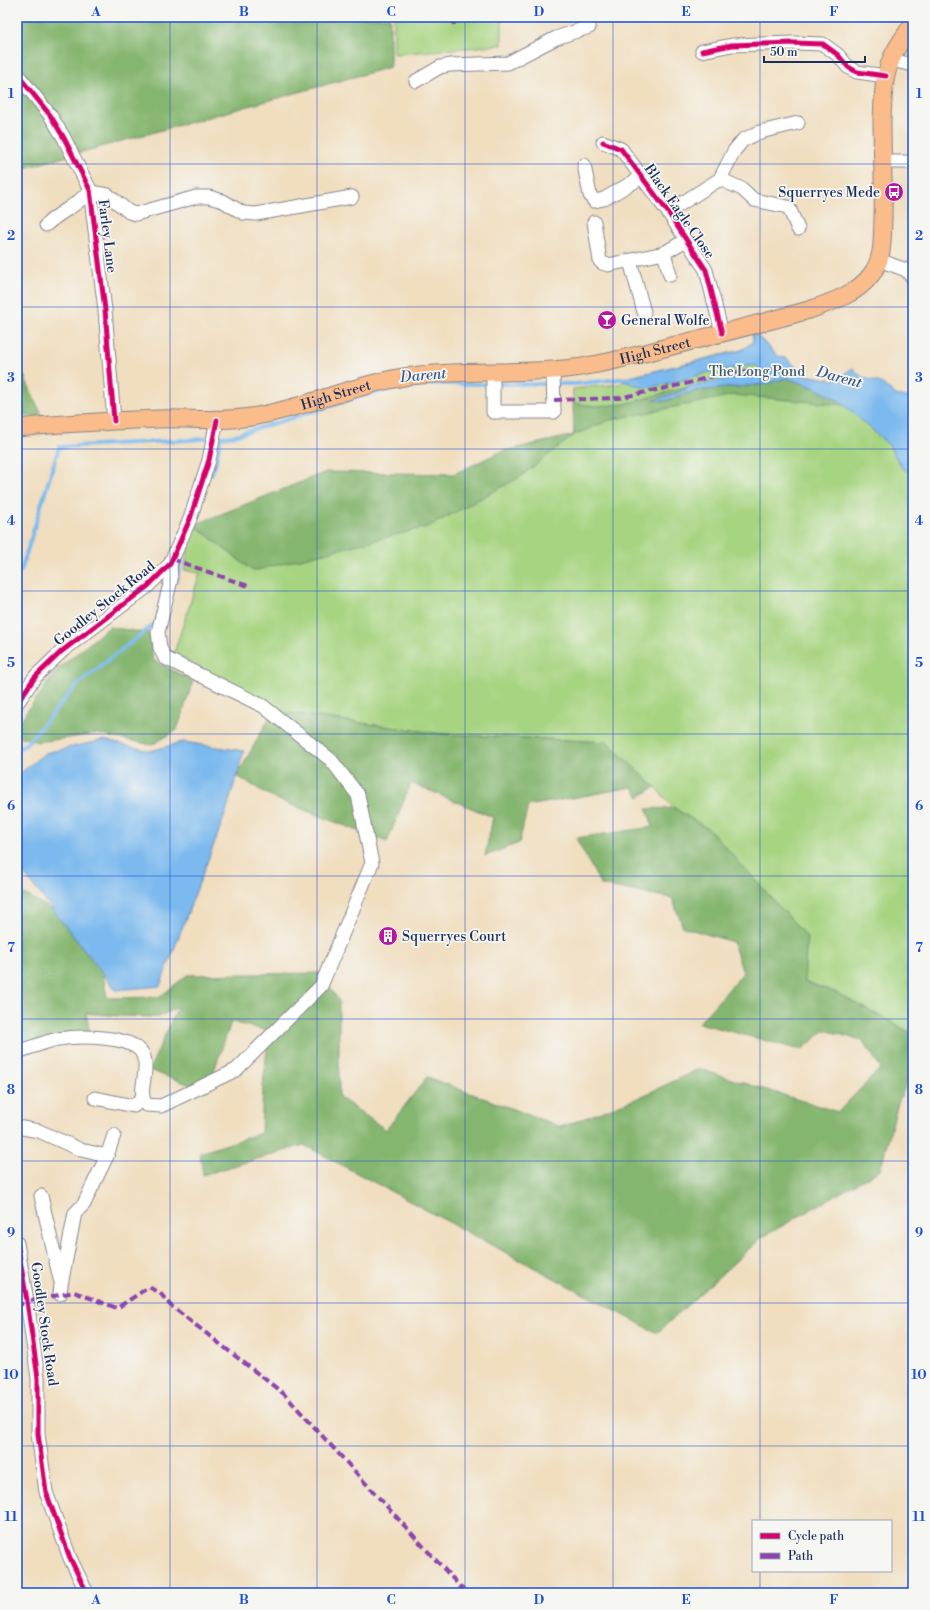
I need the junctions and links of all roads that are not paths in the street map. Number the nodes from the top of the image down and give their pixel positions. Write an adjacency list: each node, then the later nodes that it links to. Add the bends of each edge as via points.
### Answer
1 (588, 22): 7 (street, via 508,63 450,65 440,67)
2 (913, 24): 5 (main road, High Street, via 900,43)
3 (702, 51): 5 (street, via 732,46 823,44 857,72)
4 (913, 65): 5 (street)
5 (889, 68): 10 (main road, High Street, via 883,110)
6 (17, 74): 15 (street, Farley Lane, via 50,115)
7 (416, 81)
8 (798, 123): 14 (street, via 760,132 743,140 734,151)
9 (603, 142): 13 (street, Black Eagle Close, via 621,149)
10 (883, 162): 11 (street); 24 (main road, High Street, via 882,244)
11 (913, 162)
12 (584, 165): 13 (street, via 590,195 594,201 604,200)
13 (642, 177): 17 (street, Black Eagle Close)
14 (720, 179): 17 (street, Black Eagle Close); 20 (street, via 742,189 754,200 788,207)
15 (90, 191): 16 (street, via 108,195 129,212 136,214 196,197 209,197 243,213 256,214); 19 (street, via 83,200 55,216); 31 (street, Farley Lane, via 105,310)
16 (352, 197)
17 (668, 212): 21 (street, Black Eagle Close)
18 (594, 222): 23 (street, via 602,263 608,265)
19 (46, 225)
20 (798, 229)
21 (686, 240): 22 (street); 28 (street, Black Eagle Close, via 706,270)
22 (664, 253): 23 (street); 25 (street)
23 (630, 260): 27 (street)
24 (879, 260): 26 (street, via 906,270); 28 (main road, High Street, via 864,283 834,302)
25 (670, 275)
26 (913, 278)
27 (644, 312)
28 (722, 333): 29 (main road, High Street)
29 (553, 375): 30 (main road, High Street); 30 (street, via 554,412 493,412)
30 (493, 382): 32 (main road, High Street, via 435,373 402,377 295,407)
31 (114, 422): 32 (main road, High Street, via 160,419); 33 (main road, High Street)
32 (216, 424): 34 (street, Goodley Stock Road, via 212,447 190,519)
33 (17, 428)
34 (170, 564): 35 (street, Goodley Stock Road, via 148,586 62,651 35,677); 38 (street, via 172,580 158,632 160,648 165,658 263,706 331,760 358,795 372,863 321,986 236,1070 161,1106 146,1105)
35 (17, 703)
36 (17, 1052): 38 (street, via 58,1040 75,1038 106,1038 133,1045 143,1056 145,1068)
37 (95, 1098): 38 (street, via 134,1106)
38 (142, 1098)
39 (17, 1127): 41 (street, via 39,1131 81,1150)
40 (114, 1135): 41 (street)
41 (107, 1156): 42 (street, via 84,1204 75,1212 61,1289)
42 (41, 1196)
43 (17, 1243): 44 (street, Goodley Stock Road, via 38,1378 38,1434 46,1492 70,1558)
44 (87, 1593)

